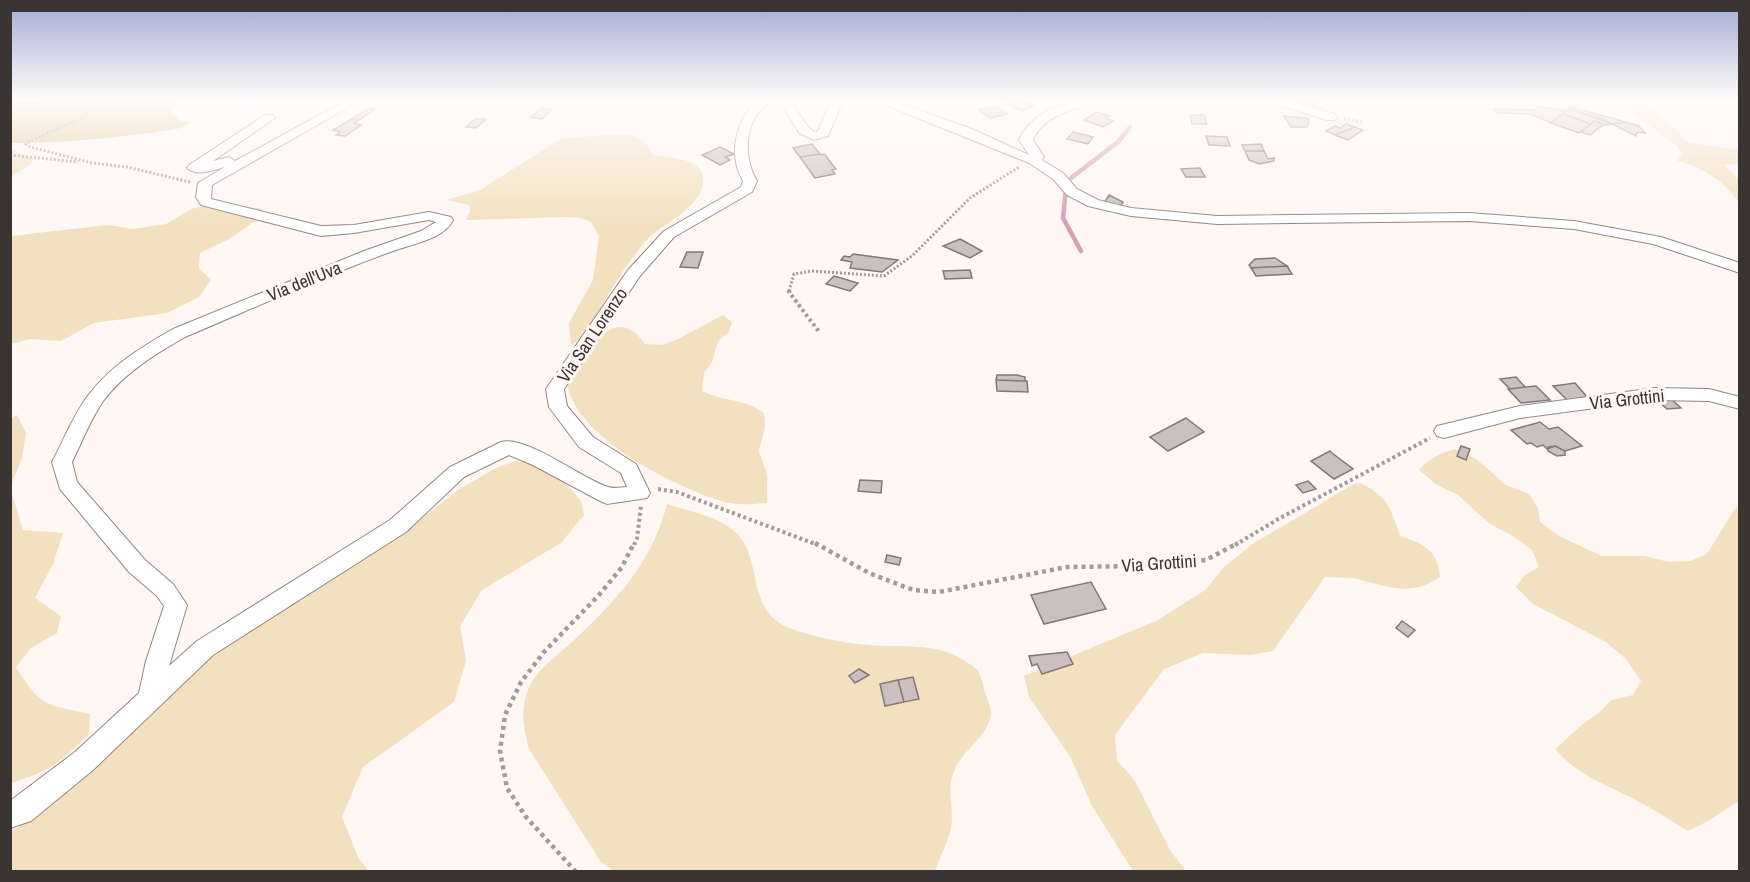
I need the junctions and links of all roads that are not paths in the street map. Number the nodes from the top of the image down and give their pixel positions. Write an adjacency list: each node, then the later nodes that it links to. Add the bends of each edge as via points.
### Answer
1 (234, 141): 6 (street, via 194,168)
2 (277, 141): 6 (street)
3 (743, 141): 11 (street, Via San Lorenzo, via 742,164 750,181 747,189 669,234 634,273 555,389 558,406 586,442 629,469 638,489 607,496 508,447 457,472 398,526 205,648)
4 (987, 141): 7 (street)
5 (1027, 141): 7 (street, via 1037,157)
6 (257, 152): 11 (street, Via dell'Uva, via 205,183 206,202 321,231 429,216 446,220 433,231 179,333 126,368 97,396 62,462 67,484 176,605)
7 (1033, 160): 8 (street, via 1058,176 1072,192 1093,203 1131,212 1217,220 1469,217 1574,225 1656,240)
8 (1740, 268)
9 (1740, 403): 10 (street, Via Grottini, via 1709,395 1655,394 1520,412)
10 (1444, 431)
11 (151, 696): 12 (street, via 84,761 21,812)
12 (10, 815)

